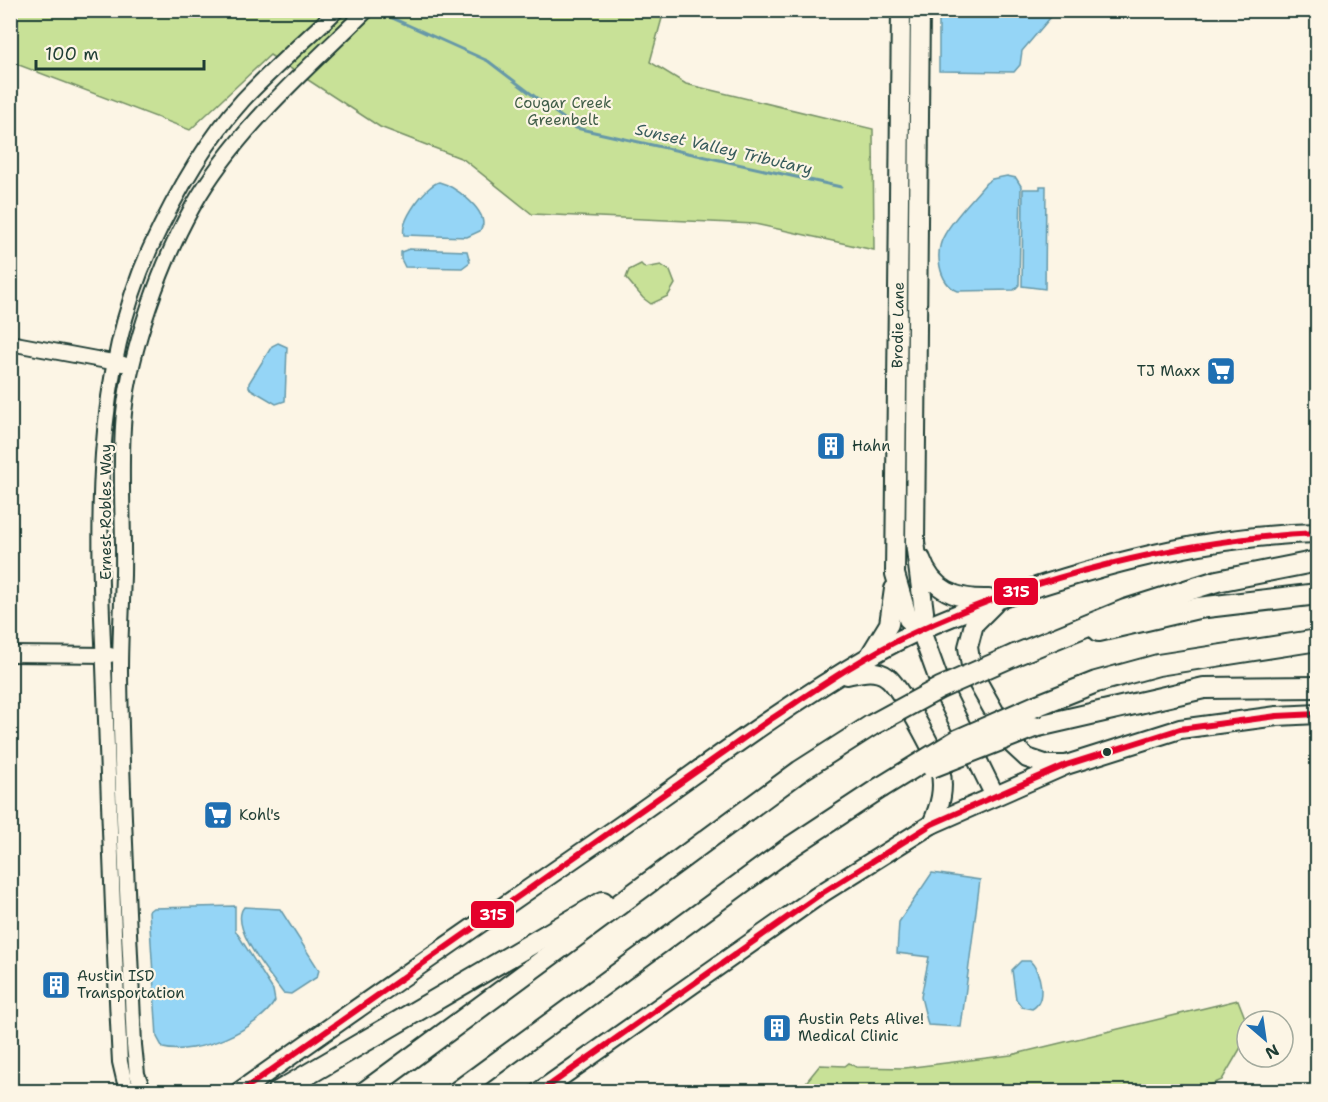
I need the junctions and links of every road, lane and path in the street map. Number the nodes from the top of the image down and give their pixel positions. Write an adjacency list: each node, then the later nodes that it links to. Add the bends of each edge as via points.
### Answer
1 (337, 10): 8 (street, Ernest Robles Way, via 242,101 191,172 144,263)
2 (902, 10): 5 (main road, Brodie Lane)
3 (920, 10): 6 (main road, Brodie Lane)
4 (363, 15): 9 (street, Ernest Robles Way, via 221,161 168,256)
5 (899, 218): 6 (main road, via 906,235 910,296); 13 (main road, Brodie Lane)
6 (917, 302): 11 (main road, Brodie Lane)
7 (10, 343): 8 (street)
8 (117, 363): 9 (street); 20 (street, Ernest Robles Way, via 104,434)
9 (134, 366): 21 (street, Ernest Robles Way, via 124,411)
10 (1317, 533): 15 (main road, via 1230,539 1142,555)
11 (915, 542): 15 (main road, via 925,570 937,587 969,600); 16 (main road, Brodie Lane, via 924,612)
12 (1317, 561): 18 (highway, via 1216,581 1125,610)
13 (895, 574): 16 (main road, Brodie Lane, via 908,619); 22 (main road, via 889,624)
14 (1317, 594): 18 (highway, via 1198,608)
15 (999, 599): 16 (main road); 28 (main road, via 974,624 968,647 972,672 1013,745 1027,758 1048,765)
16 (921, 631): 22 (main road); 30 (main road, Brodie Lane, via 941,686)
17 (1317, 640): 29 (highway, bridge, via 1158,665 1096,682 958,740)
18 (1051, 642): 34 (highway, bridge, via 940,688 872,724)
19 (10, 654): 20 (street)
20 (103, 655): 21 (street); 26 (street, Ernest Robles Way)
21 (121, 655): 27 (street, Ernest Robles Way)
22 (869, 656): 23 (main road)
23 (836, 678): 33 (main road, via 868,670 887,676 900,691 940,769 940,806); 37 (main road)
24 (1317, 687): 29 (highway, bridge, via 1204,688 1034,727)
25 (1317, 714): 28 (main road, via 1180,729)
26 (105, 718): 27 (street); 32 (street, Ernest Robles Way)
27 (122, 718): 31 (street, Ernest Robles Way)
28 (1066, 765): 30 (main road)
29 (880, 788): 40 (highway, via 792,846)
30 (995, 796): 33 (main road)
31 (126, 820): 32 (street); 36 (street, Ernest Robles Way, via 134,1045 137,1074)
32 (109, 821): 35 (street, Ernest Robles Way, via 120,1062)
33 (932, 824): 41 (main road, via 822,893)
34 (669, 866): 38 (highway); 39 (highway)
35 (127, 1092)
36 (144, 1092)
37 (239, 1092)
38 (278, 1092)
39 (365, 1092)
40 (457, 1092)
41 (538, 1092)

